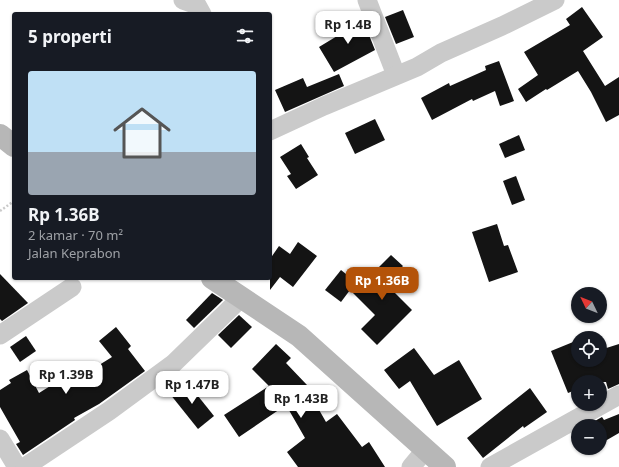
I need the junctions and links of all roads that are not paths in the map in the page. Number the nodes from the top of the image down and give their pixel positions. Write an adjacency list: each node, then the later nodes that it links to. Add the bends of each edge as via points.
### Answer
1 (183, 0): 4 (street, via 197,5)
2 (367, 0): 5 (street)
3 (555, 0): 5 (street)
4 (201, 12)
5 (396, 75): 6 (street)
6 (272, 130)
7 (0, 135): 8 (street)
8 (12, 144)
9 (215, 280): 11 (street)
10 (72, 287): 12 (street)
11 (242, 297): 15 (street, via 299,336); 17 (street, via 173,364 109,411)
12 (0, 335)
13 (619, 395): 20 (street)
14 (0, 439): 16 (street)
15 (426, 449): 18 (street); 19 (street)
16 (17, 467)
17 (25, 467)
18 (411, 467)
19 (445, 467)
20 (490, 467)

